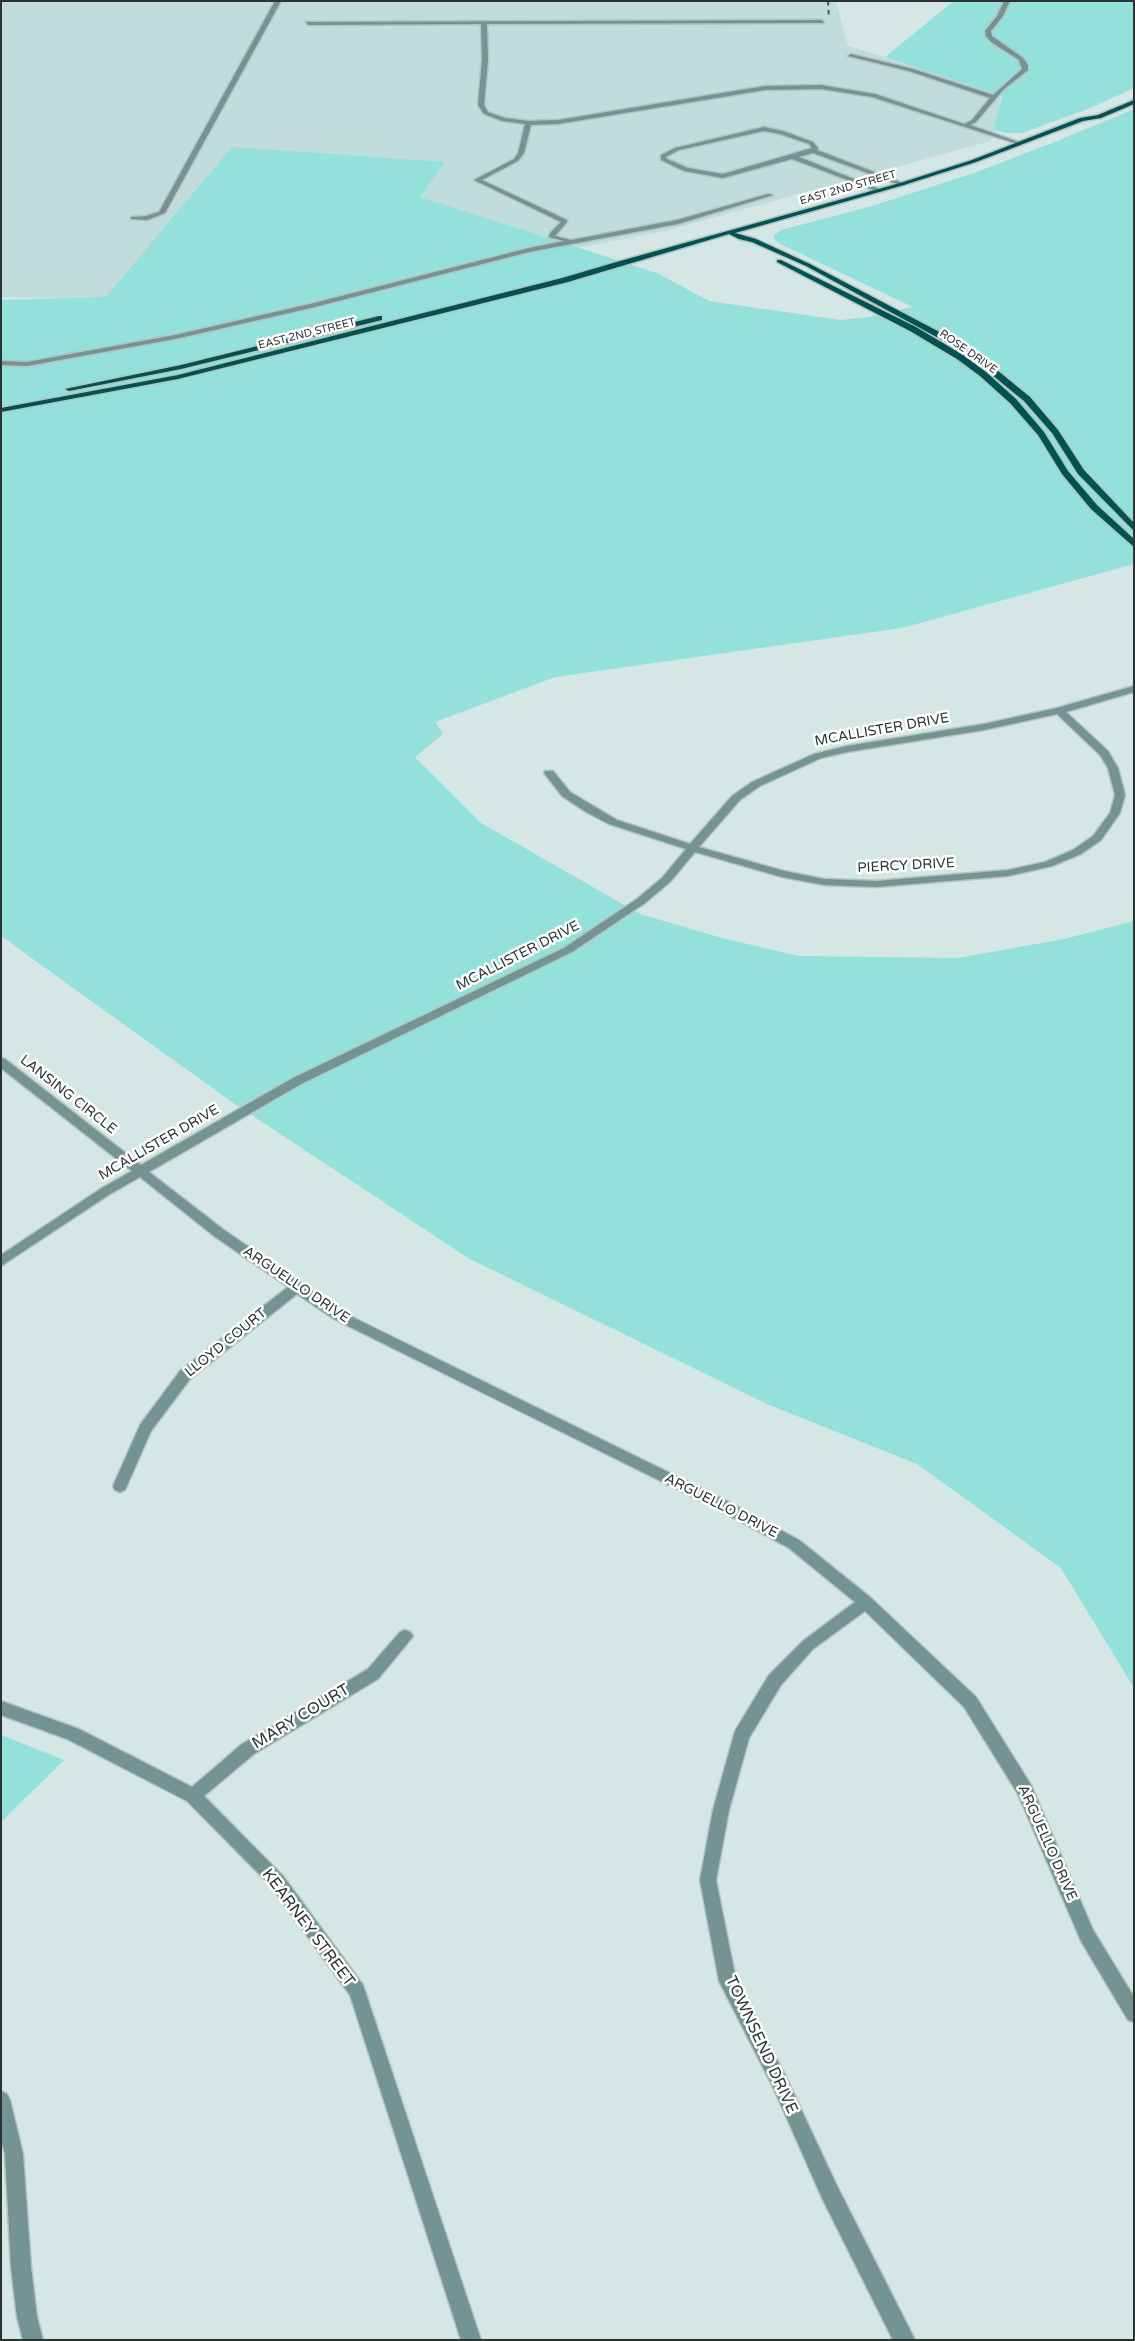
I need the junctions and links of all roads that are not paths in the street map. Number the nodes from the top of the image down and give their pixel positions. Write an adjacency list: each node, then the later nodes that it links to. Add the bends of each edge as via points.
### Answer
1 (278, 1): 19 (street, via 162,212 147,218)
2 (1006, 1): 7 (street, via 1000,16 990,27 989,36 1021,59 1025,70)
3 (822, 22): 5 (street)
4 (308, 23): 5 (street)
5 (484, 23): 11 (street, via 483,109 499,118)
6 (851, 56): 7 (street, via 911,70)
7 (994, 97): 12 (street, via 974,121)
8 (1134, 102): 10 (main road, EAST 2ND STREET, via 1099,117)
9 (1096, 109): 10 (main road, EAST 2ND STREET)
10 (1082, 119): 13 (main road, EAST 2ND STREET)
11 (528, 123): 12 (street, via 577,120 765,88 802,86 873,95); 22 (street, via 521,153 516,160 477,180 565,221 552,237)
12 (964, 126): 13 (street)
13 (1019, 144): 16 (main road, EAST 2ND STREET)
14 (813, 151): 15 (street); 15 (street, via 815,148 811,143 764,129 677,149 663,156 664,160 686,170 723,176); 16 (street)
15 (793, 157): 17 (street)
16 (902, 184): 17 (main road, EAST 2ND STREET)
17 (881, 191): 20 (main road, EAST 2ND STREET)
18 (770, 195): 22 (street, via 678,222)
19 (133, 218)
20 (731, 233): 21 (main road, ROSE DRIVE); 23 (main road, EAST 2ND STREET)
21 (741, 238): 27 (main road, ROSE DRIVE, via 754,240 808,265 967,350 1027,399 1055,432 1082,472); 28 (main road, ROSE DRIVE, via 744,243 913,328 983,374 1013,401 1041,434 1065,472 1094,507)
22 (573, 241): 24 (street, via 175,338 27,364)
23 (615, 264): 25 (main road, EAST 2ND STREET, via 552,275 181,367); 26 (main road, EAST 2ND STREET, via 565,280 271,355 124,388)
24 (1, 363)
25 (1, 401)
26 (1, 410)
27 (1134, 528)
28 (1134, 544)
29 (1134, 689): 30 (street, MCALLISTER DRIVE)
30 (1059, 711): 32 (street, MCALLISTER DRIVE, via 946,734 847,749 798,763 736,798); 32 (street, PIERCY DRIVE, via 1104,753 1113,768 1120,795 1115,813 1097,838 1077,852 1048,864 1008,873 876,884 824,882 782,874)
31 (548, 773): 32 (street, PIERCY DRIVE, via 566,794 590,810 636,831)
32 (694, 849): 34 (street, MCALLISTER DRIVE, via 666,880 568,950 297,1081)
33 (1, 1062): 34 (street, LANSING CIRCLE)
34 (141, 1171): 35 (street, MCALLISTER DRIVE); 36 (street, ARGUELLO DRIVE, via 218,1233)
35 (1, 1262)
36 (297, 1287): 37 (street, LLOYD COURT, via 185,1375 145,1429); 38 (street, ARGUELLO DRIVE, via 339,1316 722,1505 794,1544)
37 (120, 1486)
38 (866, 1602): 42 (street, ARGUELLO DRIVE, via 970,1702 1024,1790 1087,1934); 46 (street, TOWNSEND DRIVE, via 808,1645 775,1680 741,1736 721,1810 708,1880 728,1981 779,2081 828,2191)
39 (405, 1636): 41 (street, MARY COURT, via 373,1674 248,1749)
40 (1, 1708): 41 (street, KEARNEY STREET, via 73,1734)
41 (193, 1796): 45 (street, KEARNEY STREET, via 278,1881 357,1991)
42 (1134, 2014)
43 (1, 2100): 44 (street, via 14,2154 21,2267)
44 (33, 2340)
45 (471, 2340)
46 (905, 2340)

